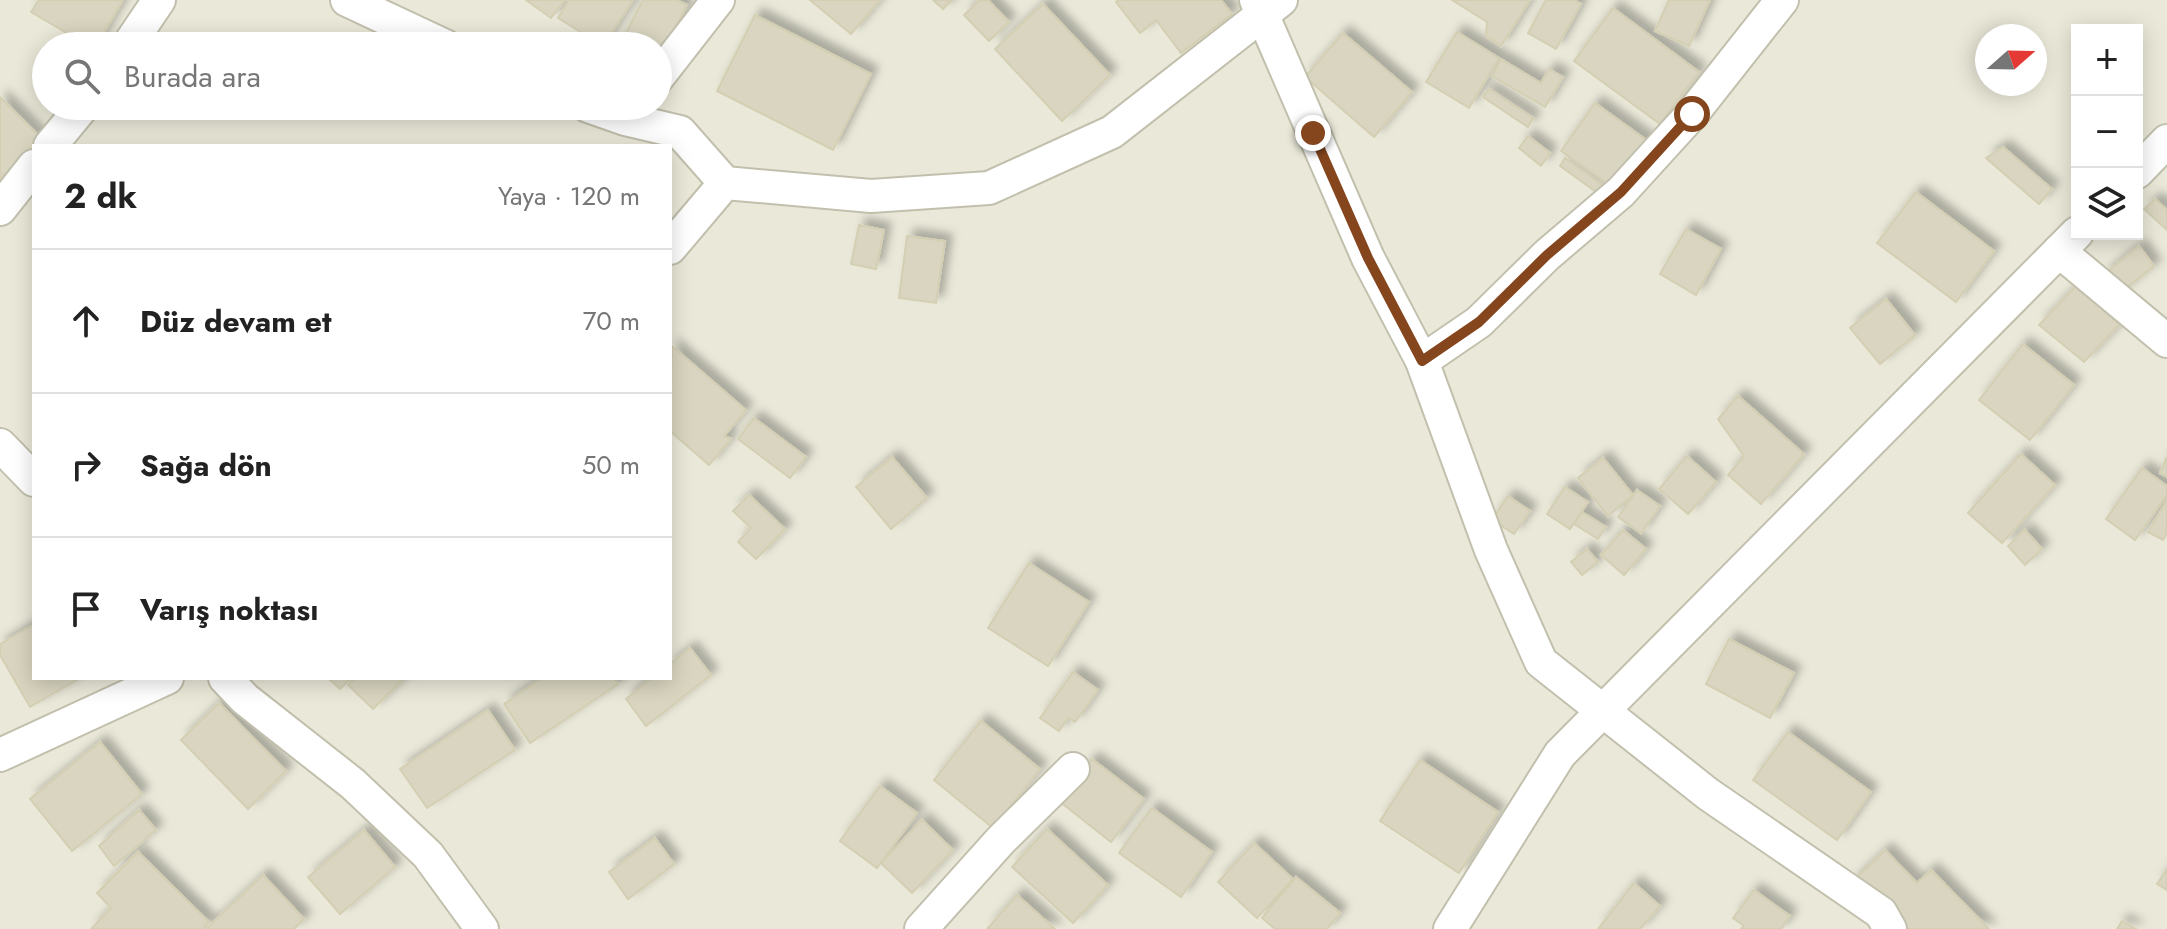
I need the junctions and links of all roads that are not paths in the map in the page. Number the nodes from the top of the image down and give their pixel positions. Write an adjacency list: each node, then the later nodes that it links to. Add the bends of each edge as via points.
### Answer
1 (159, 0): 6 (street)
2 (347, 0): 7 (street)
3 (718, 0): 8 (street)
4 (1782, 0): 20 (street, via 1692,114 1621,192 1479,322)
5 (1266, 6): 15 (street, via 1112,132 989,188 871,196); 20 (street, via 1368,258)
6 (137, 32)
7 (415, 32)
8 (672, 59)
9 (71, 120): 12 (street)
10 (648, 120): 15 (street, via 680,132)
11 (2167, 141): 13 (street)
12 (52, 144)
13 (2141, 168)
14 (32, 169): 16 (street)
15 (725, 183): 18 (street)
16 (0, 209)
17 (2068, 242): 19 (street); 25 (street)
18 (672, 246)
19 (2167, 341)
20 (1422, 361): 25 (street, via 1491,550 1541,662)
21 (0, 445): 22 (street)
22 (32, 478)
23 (163, 680): 26 (street)
24 (227, 680): 28 (street, via 353,784 428,855)
25 (1603, 712): 30 (street, via 1560,754); 31 (street, via 1708,794 1881,913)
26 (0, 755)
27 (1073, 769): 29 (street)
28 (482, 929)
29 (921, 929)
30 (1450, 929)
31 (1890, 929)

